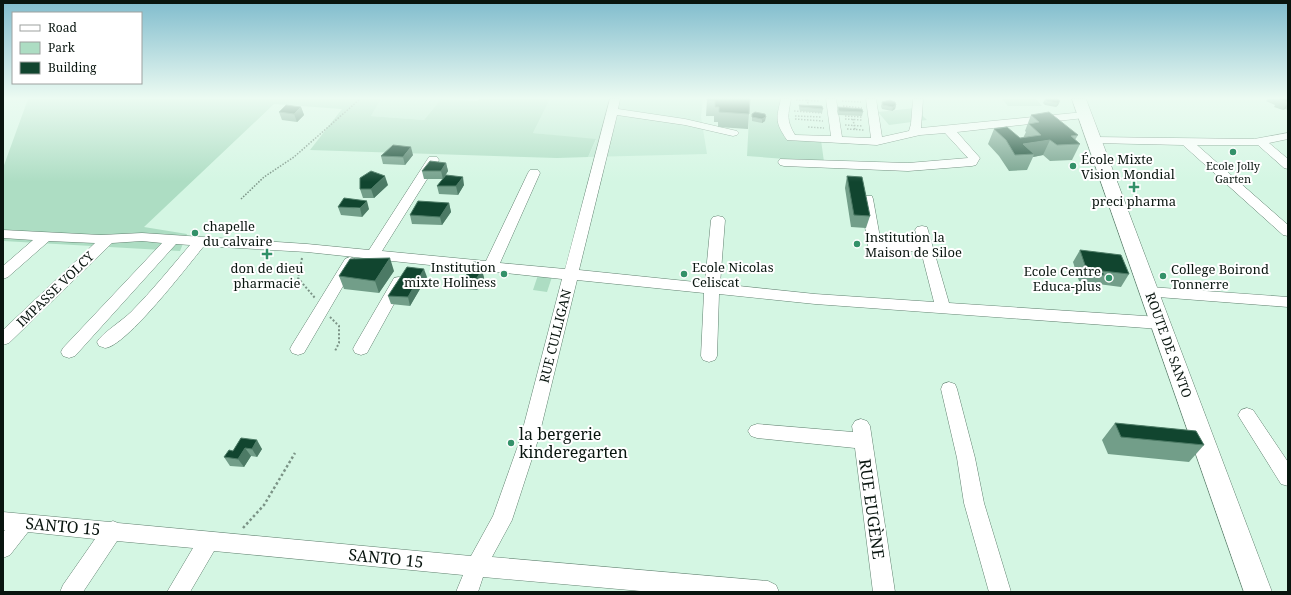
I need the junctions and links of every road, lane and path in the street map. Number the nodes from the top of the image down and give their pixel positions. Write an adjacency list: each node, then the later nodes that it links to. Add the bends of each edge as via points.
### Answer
1 (328, 127): 26 (path, via 294,157 264,177)
2 (608, 127): 43 (street, RUE CULLIGAN)
3 (703, 127): 16 (street)
4 (784, 127): 5 (street, via 791,138)
5 (812, 127)
6 (850, 127): 14 (path)
7 (854, 127): 14 (path)
8 (860, 127): 14 (path)
9 (899, 127): 15 (street)
10 (916, 127): 15 (street)
11 (962, 127): 13 (street)
12 (1089, 127): 19 (main road, ROUTE DE SANTO)
13 (948, 129): 15 (street); 23 (street, via 974,158 972,162 908,167)
14 (855, 130): 17 (path)
15 (916, 133)
16 (733, 134)
17 (856, 136)
18 (1288, 136): 20 (street)
19 (1094, 140): 21 (street); 45 (main road, ROUTE DE SANTO)
20 (1260, 141): 21 (street); 24 (street)
21 (1186, 142): 30 (street)
22 (433, 160): 39 (street)
23 (784, 162)
24 (1288, 164)
25 (534, 173): 41 (street)
26 (241, 199)
27 (867, 199): 36 (street, via 876,247)
28 (718, 220): 44 (street)
29 (922, 230): 36 (street)
30 (1288, 232)
31 (3, 234): 32 (street)
32 (45, 237): 33 (street); 42 (street)
33 (108, 239): 34 (street); 50 (street, IMPASSE VOLCY)
34 (173, 239): 35 (street); 55 (street)
35 (200, 241): 37 (street); 51 (street, via 145,307 113,337)
36 (927, 247): 48 (street)
37 (307, 248): 38 (street); 46 (path, via 300,263 298,278)
38 (356, 253): 39 (street); 46 (street)
39 (372, 254): 40 (street)
40 (412, 258): 41 (street); 53 (street)
41 (491, 266): 43 (street)
42 (3, 274)
43 (571, 275): 44 (street); 68 (street, RUE CULLIGAN, via 529,440 502,520)
44 (712, 288): 48 (street, via 815,299); 56 (street)
45 (1150, 292): 47 (street); 49 (main road, ROUTE DE SANTO)
46 (319, 302): 52 (street); 54 (path, via 339,326)
47 (1288, 302)
48 (943, 307): 49 (street)
49 (1160, 323): 75 (main road, ROUTE DE SANTO)
50 (3, 339)
51 (104, 342)
52 (298, 348)
53 (361, 349)
54 (336, 351)
55 (69, 352)
56 (709, 356)
57 (949, 389): 74 (street, via 974,503)
58 (1247, 415): 61 (street)
59 (757, 432): 73 (street, RUE EUGÈNE, via 862,433)
60 (295, 453): 66 (path, via 264,505)
61 (1288, 478)
62 (3, 521): 63 (street, SANTO 15)
63 (24, 523): 64 (street, SANTO 15); 67 (street)
64 (113, 530): 65 (street, SANTO 15); 69 (street)
65 (210, 540): 66 (street, SANTO 15); 70 (street)
66 (230, 542): 68 (street, SANTO 15)
67 (3, 548)
68 (476, 566): 71 (street, RUE CULLIGAN); 72 (street, SANTO 15)
69 (71, 592)
70 (178, 592)
71 (467, 592)
72 (768, 592)
73 (884, 592)
74 (1000, 592)
75 (1258, 592)

